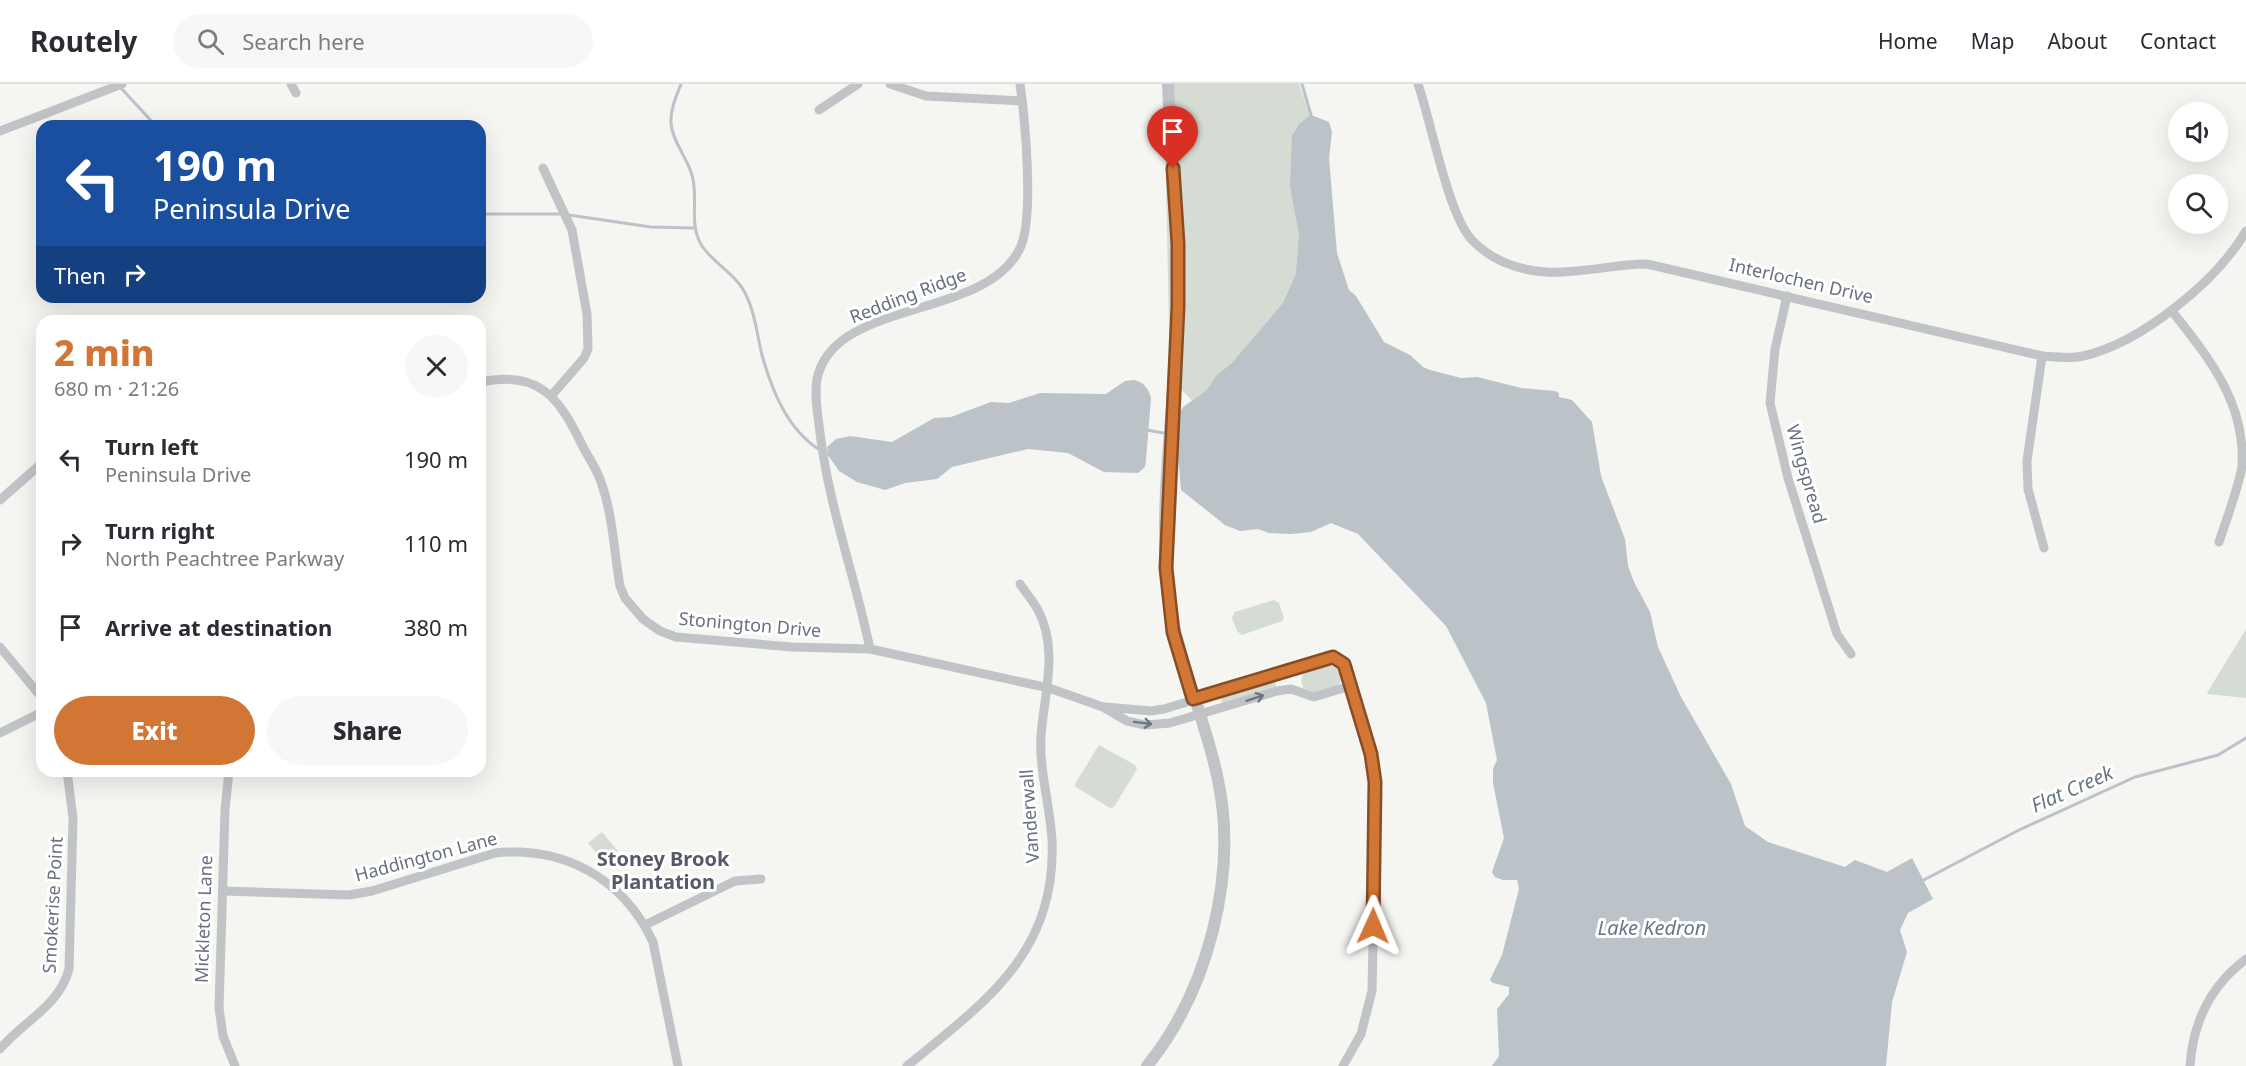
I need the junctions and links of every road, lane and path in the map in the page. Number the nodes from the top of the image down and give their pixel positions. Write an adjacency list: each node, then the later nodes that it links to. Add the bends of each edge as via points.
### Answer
1 (291, 84): 8 (street)
2 (858, 84): 10 (street)
3 (890, 84): 9 (street, via 926,96)
4 (1020, 84): 9 (street, Redding Ridge)
5 (1168, 84): 32 (street, via 1178,244 1166,568 1173,632)
6 (1418, 84): 14 (street, Interlochen Drive, via 1452,202 1470,239 1494,258 1547,272 1647,264)
7 (118, 85): 11 (street)
8 (296, 93)
9 (1022, 101): 25 (street, Redding Ridge, via 1028,208 1016,255 987,283 856,332 832,351 820,369 816,388 823,455)
10 (819, 110)
11 (0, 131)
12 (543, 168): 18 (street, via 563,208 578,252 587,314 588,349 578,367)
13 (2246, 231): 15 (street, Interlochen Drive, via 2229,257)
14 (1787, 296): 16 (street, Interlochen Drive); 26 (street, Wingspread, via 1770,403 1788,478 1837,634)
15 (2172, 311): 16 (street, Interlochen Drive, via 2095,353 2067,358); 21 (street, via 2211,358 2236,405 2242,465)
16 (2042, 356): 22 (street, via 2027,475)
17 (486, 382): 18 (street, Stonington Drive, via 513,380)
18 (552, 395): 25 (street, Stonington Drive, via 571,420 600,479 620,586 643,619 676,637)
19 (36, 468): 20 (street)
20 (0, 500)
21 (2219, 542)
22 (2044, 548)
23 (1020, 584): 29 (street, Vanderwall, via 1039,611 1047,638)
24 (0, 647): 31 (street)
25 (870, 649): 29 (street, Stonington Drive)
26 (1851, 654)
27 (1282, 673): 28 (street, Stonington Drive, via 1333,657 1344,664); 30 (street); 32 (street, Stonington Drive)
28 (1350, 686): 30 (street, via 1314,697); 48 (street, Stonington Drive, via 1371,754 1375,782 1374,877 1372,991 1361,1034)
29 (1049, 688): 33 (street, Stonington Drive); 46 (street, Vanderwall, via 1041,737 1052,841 1051,880 1034,938 1005,981)
30 (1287, 689): 35 (street, Stonington Drive, one-way to 30)
31 (36, 691)
32 (1193, 699): 33 (street, Stonington Drive, via 1151,711); 35 (street)
33 (1102, 708): 35 (street, Stonington Drive, one-way to 35, via 1145,725)
34 (36, 715): 36 (street)
35 (1199, 715): 47 (street, via 1218,780 1223,867 1201,971 1177,1022)
36 (0, 733)
37 (68, 777): 43 (street, Smokerise Point, via 74,818 69,969 65,983 47,1006)
38 (228, 777): 40 (street, Mickleton Lane)
39 (760, 879): 41 (street, via 735,880)
40 (223, 891): 41 (street, Haddington Lane, via 349,895 495,853 527,852 549,854 596,874); 44 (street, Mickleton Lane, via 219,1008 223,1036)
41 (645, 925): 45 (street, Haddington Lane, via 658,963)
42 (2246, 959): 49 (street, via 2226,975 2203,1010)
43 (0, 1048)
44 (235, 1066)
45 (678, 1066)
46 (907, 1066)
47 (1147, 1066)
48 (1344, 1066)
49 (2190, 1066)

